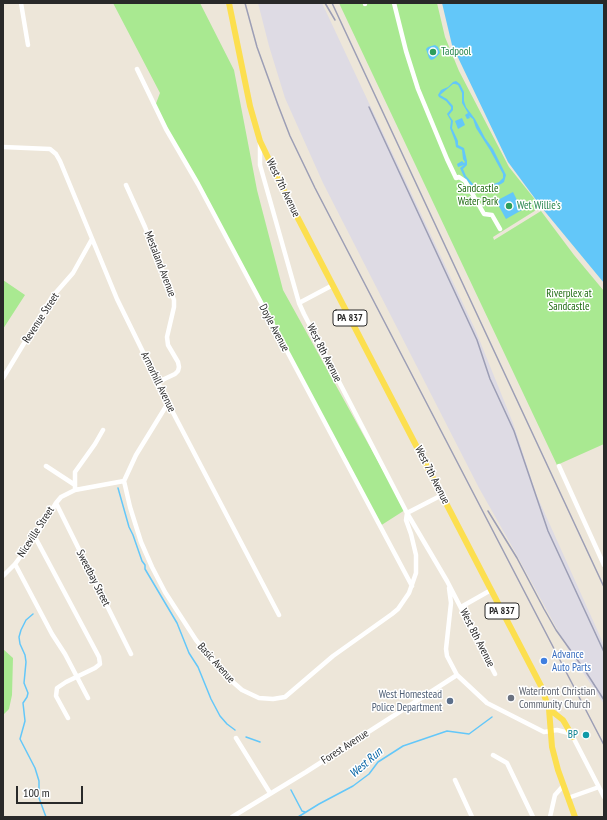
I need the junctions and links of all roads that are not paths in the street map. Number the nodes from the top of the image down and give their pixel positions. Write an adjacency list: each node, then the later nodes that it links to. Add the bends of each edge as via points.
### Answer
1 (21, 3): 4 (street)
2 (229, 3): 6 (main road, West 8th Avenue / PA 837, via 250,106)
3 (394, 3): 9 (street, via 417,86 447,159 456,178 465,181 484,214 492,215)
4 (28, 45)
5 (137, 69): 29 (street, Doyle Avenue, via 166,129 198,184)
6 (260, 141): 11 (main road, West 7th Avenue / PA 837); 12 (street, West 8th Avenue, via 260,165)
7 (3, 147): 10 (street, Armorhill Avenue, via 46,148 56,154)
8 (126, 185): 14 (street, Mestaland Avenue, via 174,300 167,337 168,345 179,367 175,374)
9 (500, 229)
10 (92, 239): 13 (street, Revenue Street, via 73,273 52,297); 14 (street, Armorhill Avenue, via 117,298)
11 (333, 285): 12 (street); 21 (main road, West 7th Avenue / PA 837)
12 (300, 303): 23 (street, West 8th Avenue)
13 (3, 378)
14 (158, 382): 15 (street, Armorhill Avenue)
15 (168, 402): 19 (street, via 136,455); 32 (street, Armorhill Avenue)
16 (103, 430): 20 (street, via 75,472)
17 (46, 466): 20 (street)
18 (559, 466): 26 (street)
19 (124, 481): 20 (street); 29 (street, Basic Avenue, via 141,542 165,592 196,640 226,676 242,690 260,698 285,697 334,656 392,614 406,598)
20 (75, 488): 22 (street, Niceville Street)
21 (442, 495): 23 (street); 30 (main road, West 7th Avenue / PA 837)
22 (56, 503): 24 (street, Niceville Street); 33 (street, Sweetbay Street)
23 (407, 513): 28 (street, West 8th Avenue); 29 (street, Basic Avenue, via 406,520 416,555 416,573)
24 (35, 537): 25 (street, Niceville Street); 36 (street, via 98,657 100,664)
25 (15, 564): 27 (street, Niceville Street); 36 (street)
26 (604, 565)
27 (3, 576)
28 (447, 581): 31 (street, West 8th Avenue); 35 (street, via 451,603 446,649)
29 (412, 586)
30 (491, 590): 31 (street); 38 (main road, West 7th Avenue / PA 837, via 541,686)
31 (461, 607): 34 (street, West 8th Avenue)
32 (279, 615)
33 (131, 654)
34 (495, 674)
35 (457, 676): 40 (street, via 487,703 544,732); 47 (street, Forest Avenue)
36 (78, 677): 37 (street); 39 (street, via 57,688 56,696)
37 (88, 698)
38 (549, 709): 40 (main road, West 7th Avenue / PA 837); 41 (main road, via 563,720)
39 (68, 718)
40 (551, 731): 41 (street, via 564,731); 45 (main road, PA 837, via 552,746)
41 (573, 737): 46 (street)
42 (236, 738): 47 (street)
43 (493, 755): 52 (street, via 507,763)
44 (455, 780): 51 (street)
45 (563, 786): 48 (main road, PA 837); 53 (street, via 555,795)
46 (599, 786): 48 (street); 49 (street)
47 (270, 793): 50 (street, Forest Avenue)
48 (568, 798): 54 (main road, PA 837)
49 (604, 798)
50 (232, 817)
51 (472, 817)
52 (533, 817)
53 (550, 817)
54 (575, 817)

